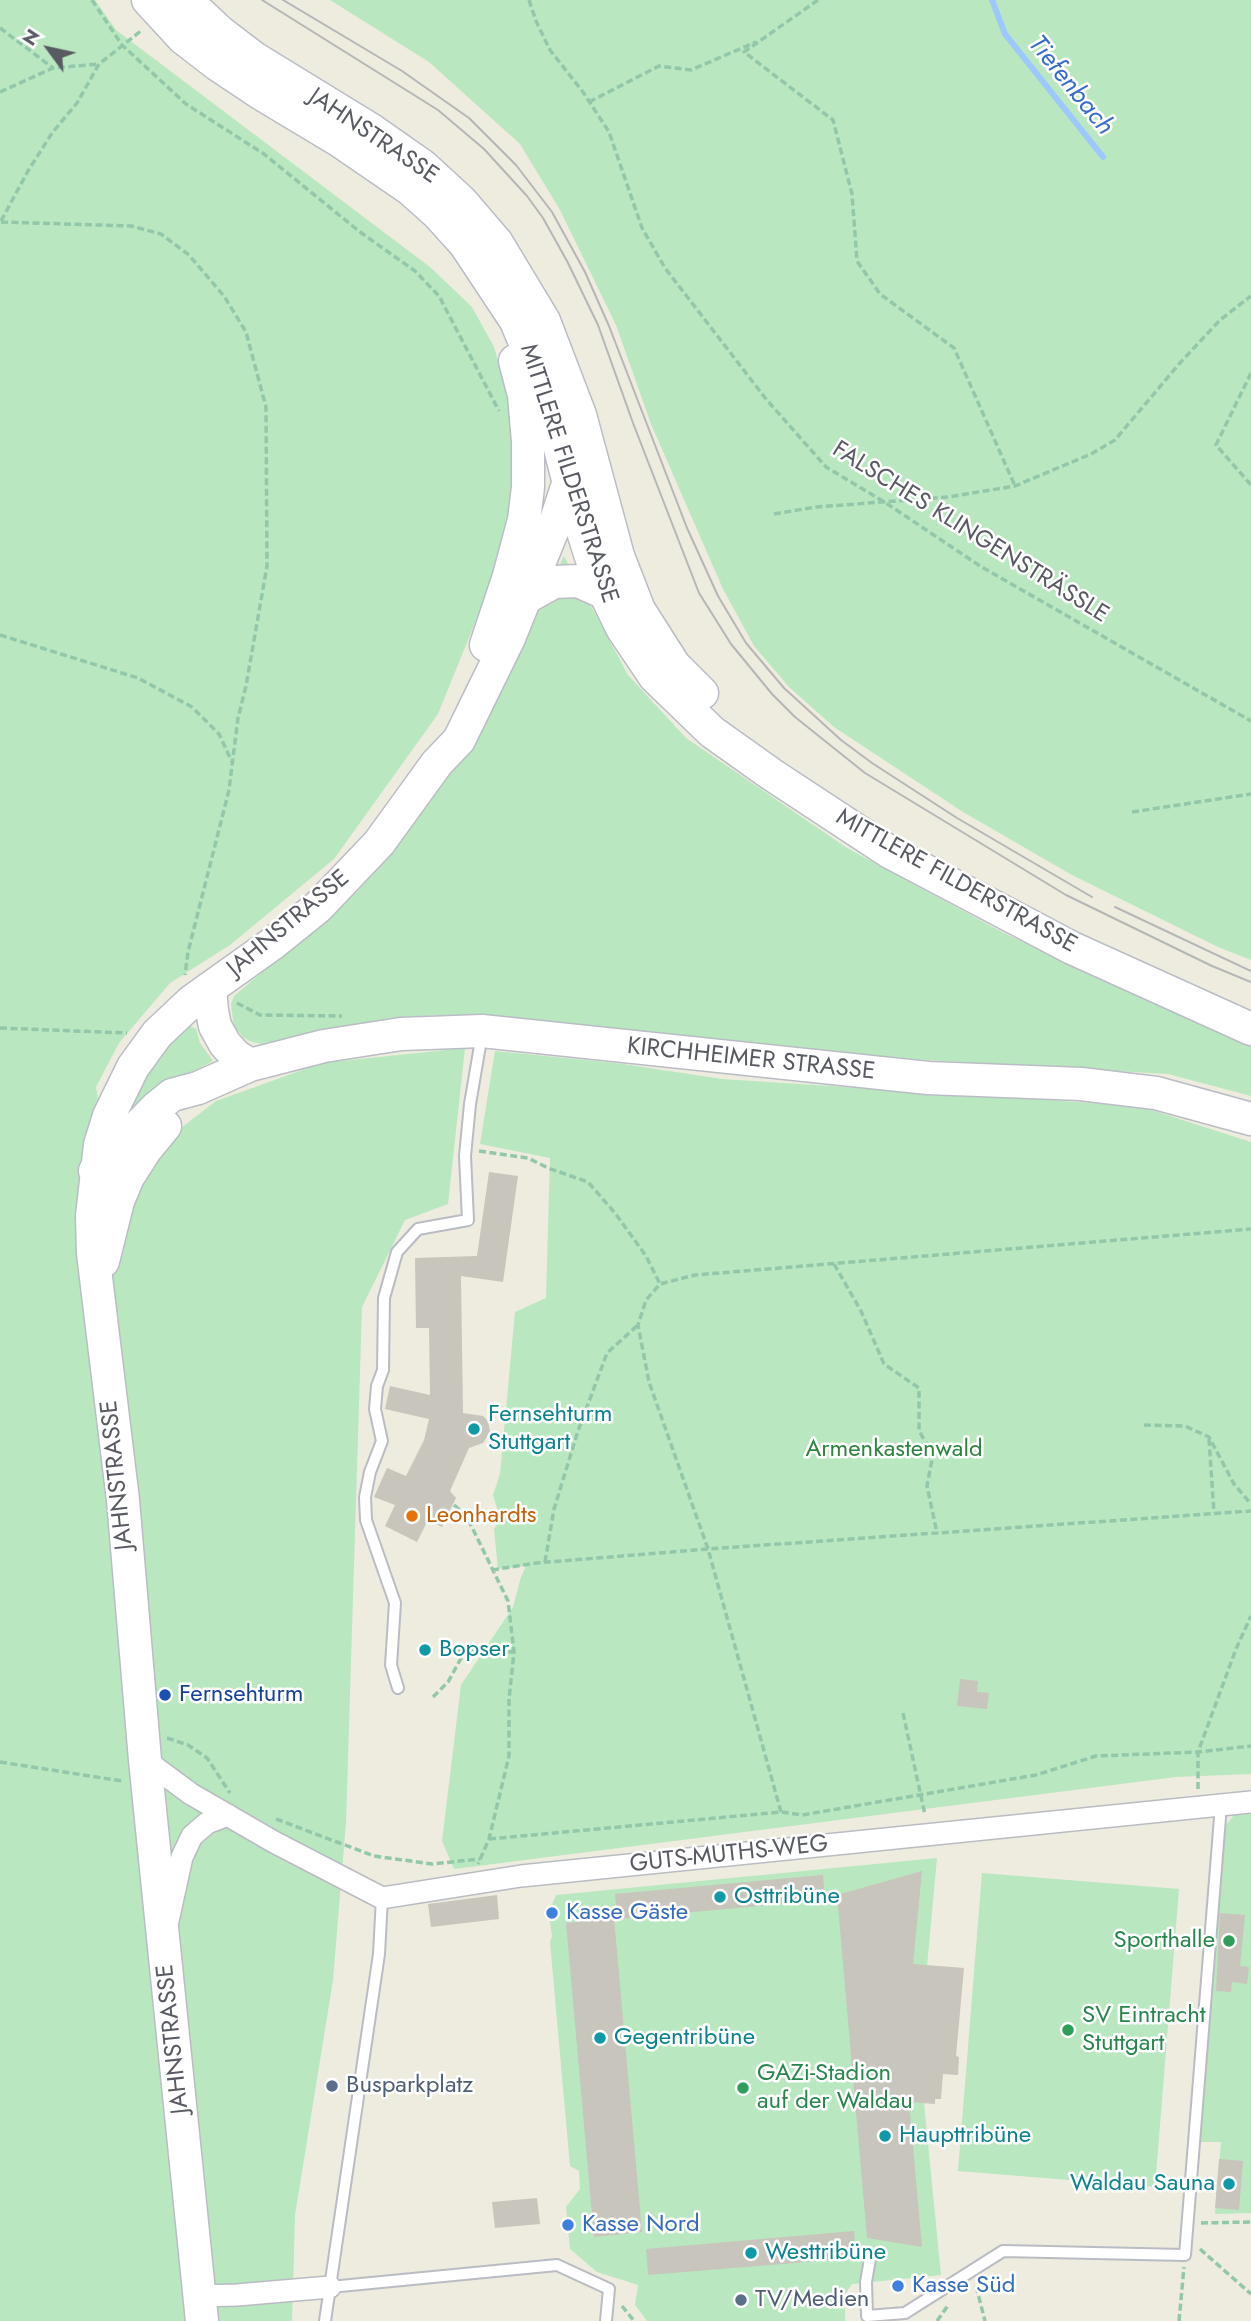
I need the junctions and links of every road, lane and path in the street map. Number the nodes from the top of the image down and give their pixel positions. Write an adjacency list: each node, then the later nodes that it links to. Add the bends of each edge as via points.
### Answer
1 (529, 0): 9 (path, FALSCHES KLINGENSTRÄSSLE, via 550,50)
2 (818, 0): 5 (path)
3 (165, 5): 6 (path); 12 (main road, JAHNSTRASSE, via 183,38 239,80 340,141 424,200 465,244); 14 (main road, JAHNSTRASSE, via 220,32 363,125 423,166 468,208 506,256 538,310)
4 (0, 28): 7 (path)
5 (768, 38): 9 (path, via 691,70 659,66); 17 (path, via 744,52 833,120 852,194 857,261 880,294 954,348)
6 (99, 64): 7 (path); 10 (path)
7 (53, 68): 8 (path)
8 (0, 92)
9 (589, 102): 18 (path, FALSCHES KLINGENSTRÄSSLE, via 609,132 642,228 665,268 825,467)
10 (0, 222): 25 (path, via 131,226 161,234 189,255 224,296 246,332 266,407 267,566)
11 (1251, 298): 17 (path, via 1220,320 1115,440)
12 (516, 321): 15 (main road, MITTLERE FILDERSTRASSE, via 547,399); 24 (main road, JAHNSTRASSE, via 512,352 524,395 528,442 524,520 493,626)
13 (1251, 373): 16 (path, via 1216,444)
14 (580, 415): 15 (main road, JAHNSTRASSE); 29 (main road, MITTLERE FILDERSTRASSE, via 618,555 639,610 674,665 726,716 835,794 991,885 1178,977)
15 (569, 481): 20 (main road, MITTLERE FILDERSTRASSE); 21 (main road, JAHNSTRASSE)
16 (1251, 485)
17 (1015, 486): 18 (path)
18 (886, 503): 19 (path); 23 (path, FALSCHES KLINGENSTRÄSSLE, via 980,566)
19 (774, 514)
20 (605, 593): 21 (main road, via 578,581 554,582); 32 (main road, MITTLERE FILDERSTRASSE, via 655,677 712,732 771,774 888,851 980,901)
21 (527, 597): 24 (main road, JAHNSTRASSE, via 459,740)
22 (0, 635): 25 (path, via 138,678 192,707 219,734)
23 (1251, 721)
24 (437, 763): 28 (main road, JAHNSTRASSE, via 395,822 318,907)
25 (233, 764): 28 (path, via 185,974)
26 (1251, 794): 27 (path)
27 (1132, 812)
28 (202, 995): 30 (path, via 260,1015); 34 (main road, JAHNSTRASSE); 35 (main road, via 225,1044)
29 (1251, 1006)
30 (353, 1016)
31 (0, 1028): 34 (path)
32 (1251, 1029)
33 (482, 1031): 35 (main road, KIRCHHEIMER STRASSE, via 401,1034 324,1046); 37 (main road, KIRCHHEIMER STRASSE, via 928,1078 1156,1093); 38 (lane)
34 (157, 1034): 39 (main road, JAHNSTRASSE, via 134,1066 109,1116)
35 (250, 1065): 36 (main road, KIRCHHEIMER STRASSE)
36 (198, 1088): 39 (main road, KIRCHHEIMER STRASSE, via 172,1095); 42 (main road, KIRCHHEIMER STRASSE, via 128,1177)
37 (1251, 1119)
38 (466, 1150): 43 (path, via 528,1158 588,1182 646,1256); 59 (lane, via 468,1220 418,1228 397,1252 384,1298 383,1370 375,1409 382,1441 368,1485 366,1520 395,1603 391,1665)
39 (95, 1171): 42 (main road, JAHNSTRASSE, via 92,1216)
40 (1251, 1228): 41 (path)
41 (834, 1264): 43 (path, via 695,1275); 51 (path, via 884,1364 919,1388 919,1431 933,1454 927,1486)
42 (97, 1280): 62 (main road, JAHNSTRASSE, via 123,1500)
43 (660, 1284): 44 (path, via 646,1300)
44 (638, 1325): 52 (path, via 649,1382); 53 (path, via 607,1353 554,1509)
45 (1144, 1425): 46 (path, via 1185,1426)
46 (1209, 1437): 47 (path, via 1234,1484); 50 (path)
47 (1251, 1504)
48 (454, 1505): 54 (path, via 466,1515)
49 (1251, 1511): 50 (path)
50 (1214, 1513): 51 (path)
51 (937, 1532): 52 (path)
52 (708, 1549): 53 (path); 72 (path)
53 (545, 1563): 54 (path)
54 (492, 1570): 58 (path, via 508,1601)
55 (1251, 1616): 64 (path)
56 (456, 1650): 57 (path)
57 (465, 1651): 58 (path); 60 (path, via 448,1682)
58 (514, 1652): 75 (path, via 509,1756)
59 (398, 1688)
60 (433, 1697)
61 (904, 1713): 67 (path)
62 (142, 1728): 66 (main road, JAHNSTRASSE); 70 (path, via 188,1745 207,1758)
63 (1251, 1746): 64 (path)
64 (1198, 1752): 67 (path, via 1096,1756 1037,1775); 71 (path)
65 (0, 1762): 66 (path)
66 (146, 1773): 70 (street); 77 (main road, JAHNSTRASSE)
67 (921, 1794): 72 (path, via 802,1815); 74 (path)
68 (1251, 1802): 69 (street, GUTS-MUTHS-WEG)
69 (1221, 1805): 71 (street, GUTS-MUTHS-WEG); 79 (lane)
70 (231, 1806): 76 (street, via 274,1842); 77 (street, via 192,1836 182,1857)
71 (1199, 1808): 74 (street, GUTS-MUTHS-WEG)
72 (781, 1812): 75 (path)
73 (275, 1818): 75 (path, via 374,1856 415,1863 480,1859)
74 (928, 1834): 76 (street, GUTS-MUTHS-WEG, via 521,1876)
75 (489, 1839)
76 (382, 1898): 84 (lane, via 379,1954)
77 (164, 1937): 86 (main road, JAHNSTRASSE)
78 (1251, 2222): 79 (path)
79 (1188, 2225): 80 (lane)
80 (1186, 2237): 81 (lane); 85 (path)
81 (1185, 2255): 83 (lane, via 1003,2251); 90 (path)
82 (870, 2259): 83 (lane, via 867,2316 905,2313)
83 (972, 2270): 89 (path)
84 (330, 2287): 86 (street, via 230,2296); 87 (lane); 88 (lane, via 557,2265 609,2289)
85 (1251, 2294)
86 (200, 2309)
87 (325, 2321)
88 (606, 2321)
89 (985, 2321)
90 (1179, 2321)

